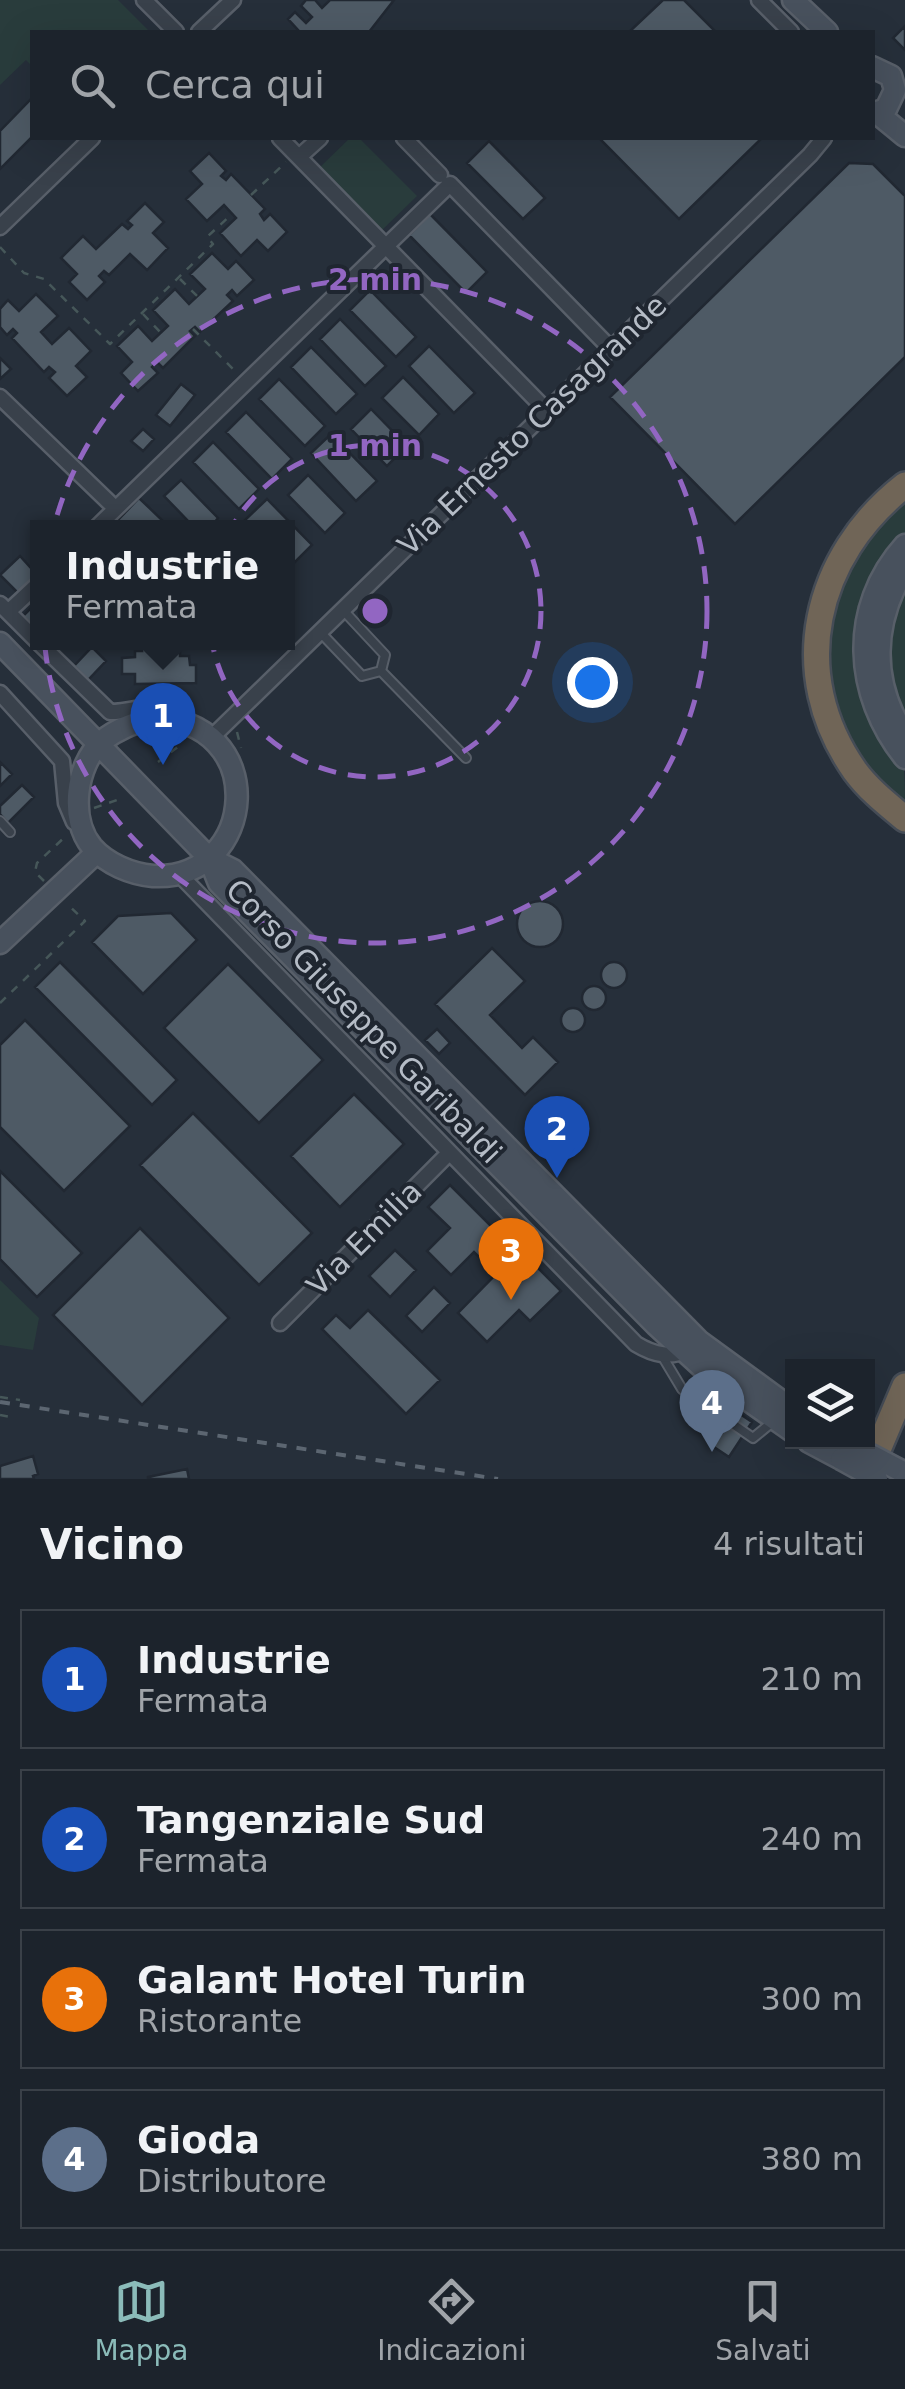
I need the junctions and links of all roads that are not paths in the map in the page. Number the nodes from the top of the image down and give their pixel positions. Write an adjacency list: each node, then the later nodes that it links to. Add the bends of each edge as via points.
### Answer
1 (144, 0): 6 (street)
2 (234, 0): 7 (street)
3 (759, 0): 8 (street)
4 (776, 0): 9 (street)
5 (793, 0): 10 (street)
6 (174, 30)
7 (201, 30)
8 (789, 30)
9 (806, 30)
10 (825, 30)
11 (875, 68): 12 (street, via 890,76)
12 (900, 104): 13 (street)
13 (875, 114)
14 (875, 115): 15 (street)
15 (905, 136)
16 (90, 140): 25 (street)
17 (281, 140): 23 (street)
18 (318, 140): 23 (street)
19 (406, 140): 24 (street)
20 (822, 140): 22 (street, Via Ernesto Casagrande)
21 (835, 140): 22 (street, Via Ernesto Casagrande)
22 (810, 155): 27 (street, Via Ernesto Casagrande)
23 (294, 159): 26 (street)
24 (445, 180): 26 (street); 27 (street)
25 (0, 227)
26 (386, 246): 29 (street); 31 (street)
27 (611, 349): 29 (street, Via Ernesto Casagrande)
28 (0, 397): 31 (street)
29 (546, 411): 37 (street, Via Ernesto Casagrande)
30 (905, 485): 49 (highway, via 870,516 838,562 819,618 816,658 820,694 839,745 867,785)
31 (116, 508): 32 (street)
32 (104, 520)
33 (905, 545): 48 (street, via 875,592 863,645 871,702)
34 (905, 568): 45 (street, via 888,599 878,650 887,701)
35 (30, 590): 36 (street)
36 (4, 608): 39 (street)
37 (342, 609): 38 (street, Via Ernesto Casagrande); 42 (lane, via 385,654)
38 (319, 632): 42 (lane, via 362,676); 44 (street, Via Ernesto Casagrande, via 227,722)
39 (30, 634)
40 (0, 643): 46 (street, Corso Giuseppe Garibaldi)
41 (46, 650): 44 (street, via 110,712 148,704 178,712)
42 (381, 671): 47 (lane)
43 (0, 693): 51 (street, via 62,761 66,803)
44 (199, 730): 46 (street, via 150,718 122,726); 54 (street, Corso Giuseppe Garibaldi, via 225,755 238,796 226,838)
45 (905, 736)
46 (100, 744): 51 (street, via 80,784); 54 (street, Corso Giuseppe Garibaldi)
47 (466, 758)
48 (905, 758)
49 (905, 819)
50 (0, 821): 52 (lane)
51 (81, 825): 53 (street)
52 (10, 832)
53 (97, 852): 55 (street, via 141,875); 56 (street)
54 (209, 858): 55 (street, Corso Giuseppe Garibaldi); 59 (street, Corso Giuseppe Garibaldi, via 233,870)
55 (180, 874): 57 (street, Corso Giuseppe Garibaldi)
56 (0, 943)
57 (448, 1153): 58 (street, Via Emilia); 60 (street, Corso Giuseppe Garibaldi, via 636,1344)
58 (280, 1324)
59 (692, 1346): 60 (street, via 676,1356); 62 (street, Corso Giuseppe Garibaldi)
60 (661, 1354): 63 (lane, via 682,1389 753,1438)
61 (905, 1386): 67 (highway)
62 (785, 1418)
63 (785, 1421)
64 (846, 1449): 68 (street, bridge)
65 (847, 1449): 66 (street, bridge)
66 (904, 1475)
67 (866, 1479)
68 (877, 1479)

